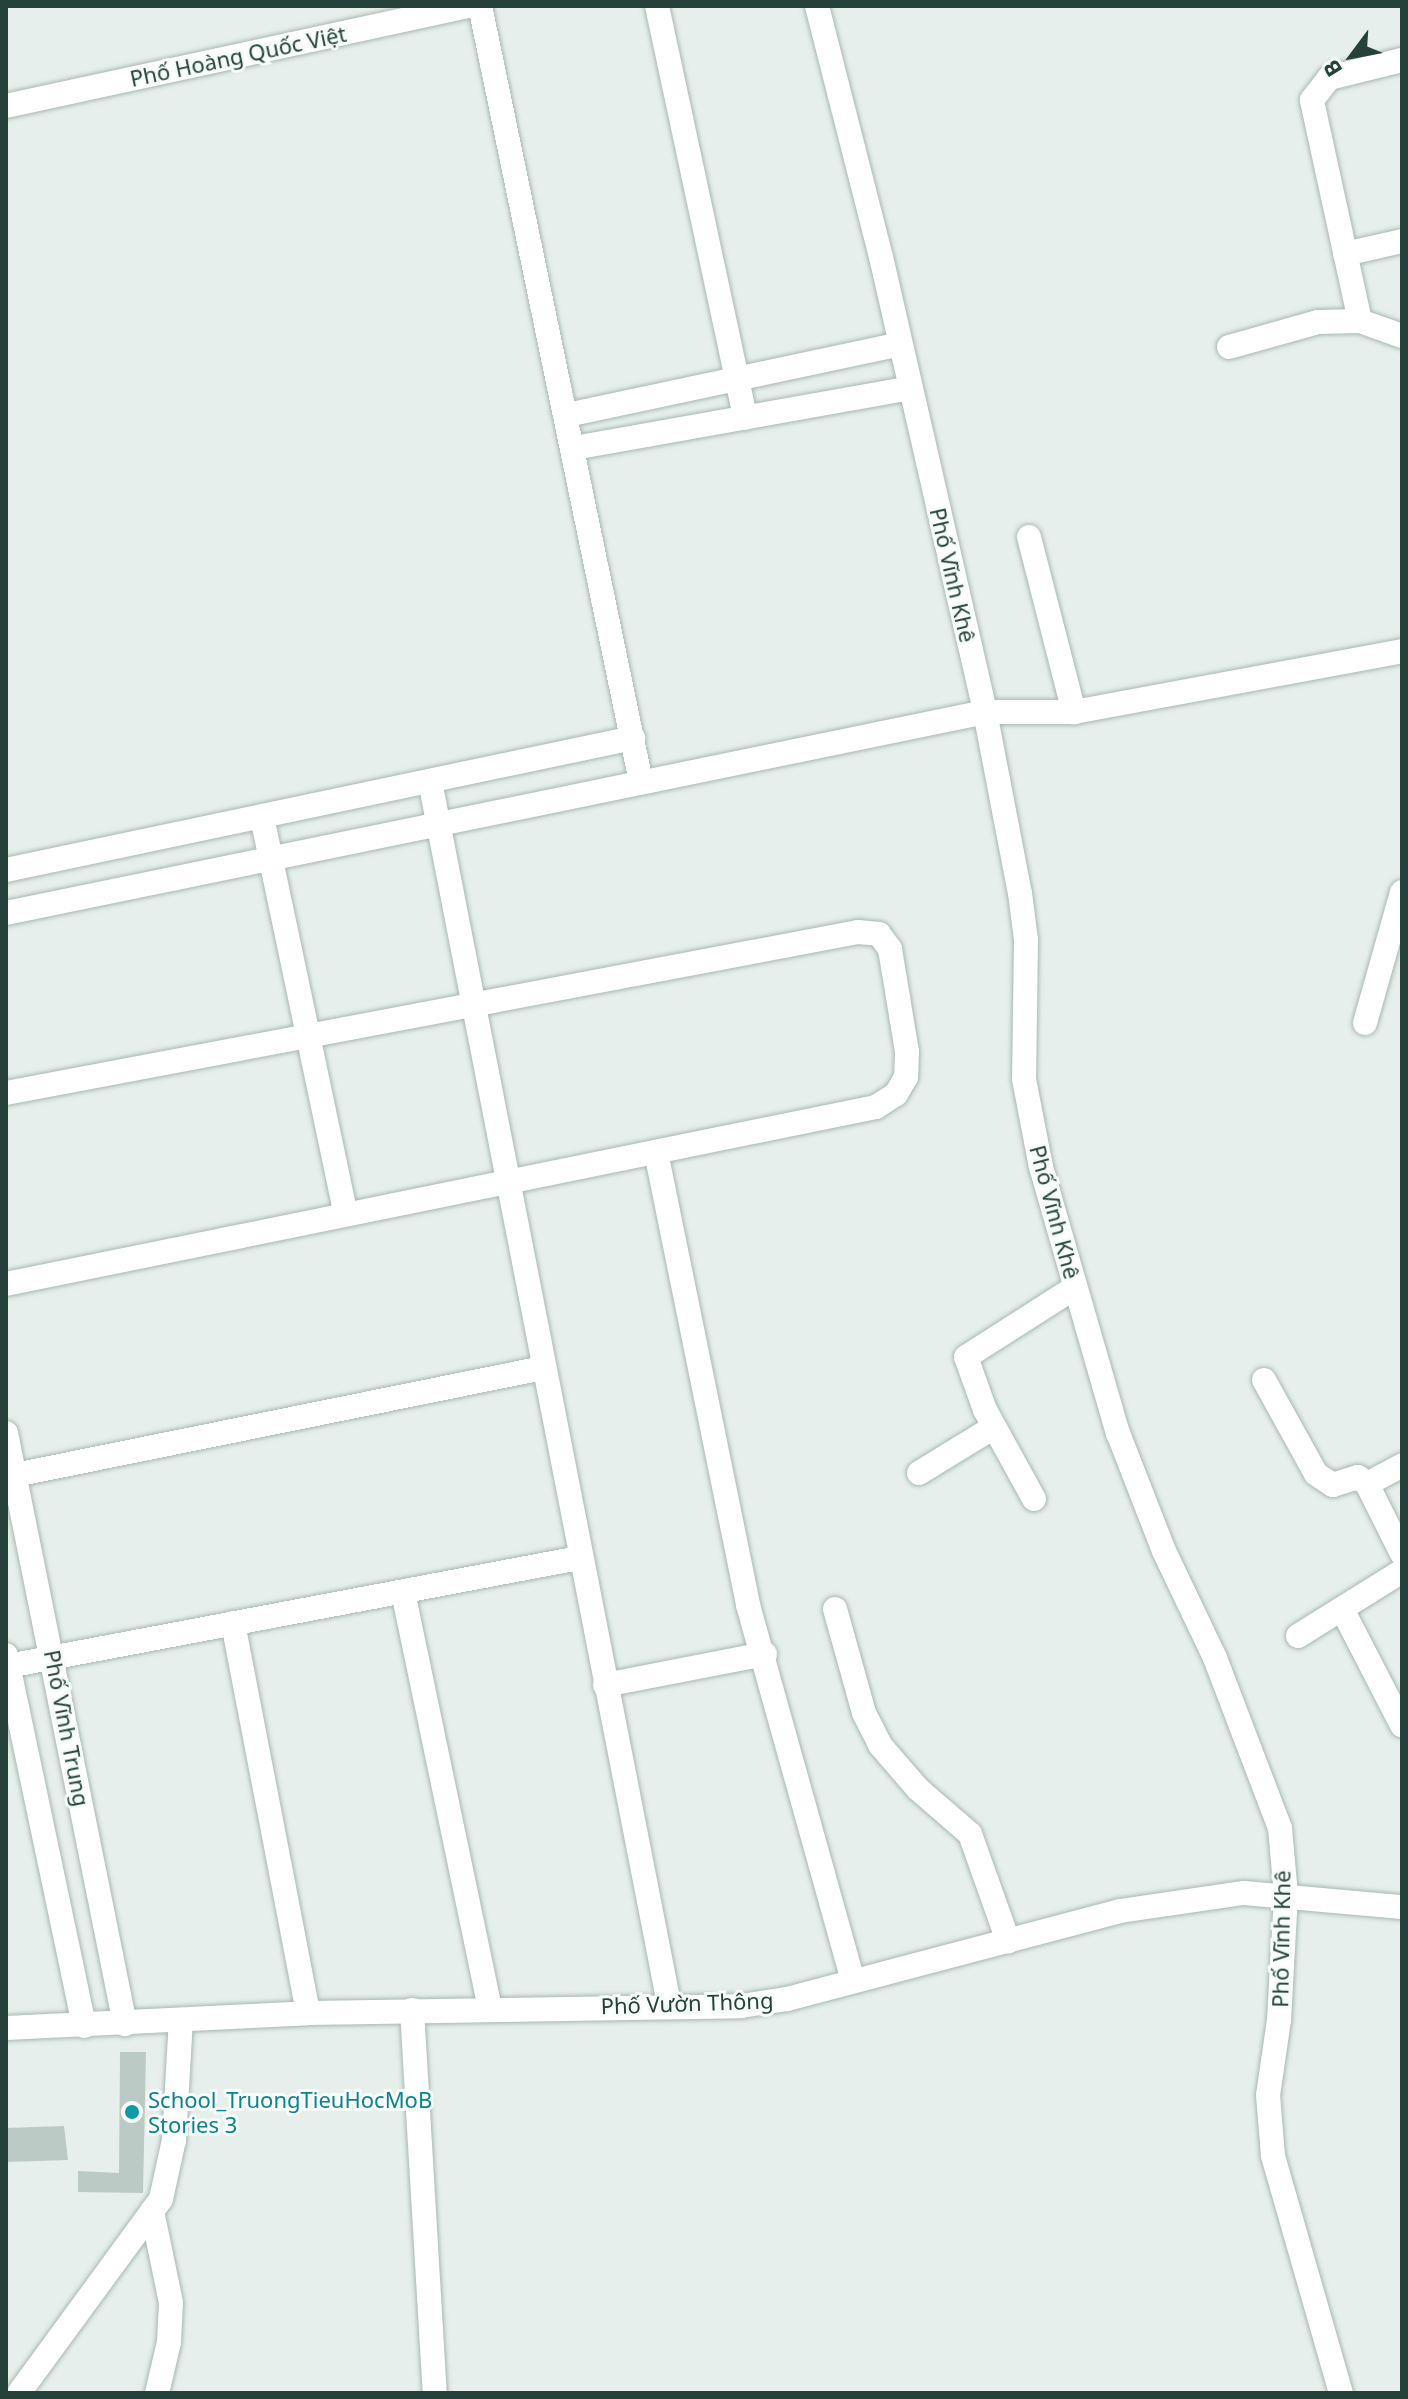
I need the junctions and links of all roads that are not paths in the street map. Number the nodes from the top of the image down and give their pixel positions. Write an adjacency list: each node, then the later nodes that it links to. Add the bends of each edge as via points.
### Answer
1 (470, 6): 6 (street, Phố Hoàng Quốc Việt)
2 (480, 6): 15 (street)
3 (657, 6): 13 (street)
4 (817, 6): 11 (street, Phố Vĩnh Khê)
5 (1402, 60): 8 (street, via 1329,78 1312,100)
6 (6, 106)
7 (1402, 241): 8 (street)
8 (1345, 254): 9 (street)
9 (1360, 321): 10 (street); 12 (street, via 1318,322)
10 (1402, 336)
11 (900, 344): 13 (street); 14 (street, Phố Vĩnh Khê)
12 (1229, 347)
13 (736, 380): 15 (street); 16 (street)
14 (910, 388): 16 (street); 20 (street, Phố Vĩnh Khê)
15 (567, 415): 17 (street)
16 (745, 418): 17 (street)
17 (574, 448): 22 (street)
18 (1029, 537): 21 (street)
19 (1402, 651): 21 (street)
20 (985, 712): 21 (street); 24 (street); 39 (street, Phố Vĩnh Khê, via 1026,940 1024,1079)
21 (1074, 712)
22 (633, 738): 23 (street); 24 (street)
23 (430, 781): 25 (street); 26 (street)
24 (641, 782): 26 (street)
25 (262, 817): 27 (street); 28 (street)
26 (439, 824): 27 (street); 31 (street)
27 (270, 859): 30 (street); 33 (street)
28 (6, 870)
29 (1402, 892): 32 (street)
30 (6, 913)
31 (473, 1003): 33 (street); 35 (street, via 858,932 879,934 890,949 907,1052 906,1077 896,1094 876,1107); 36 (street)
32 (1365, 1023)
33 (306, 1035): 34 (street); 37 (street)
34 (6, 1093)
35 (656, 1152): 36 (street); 57 (street, via 748,1605)
36 (507, 1182): 37 (street); 40 (street)
37 (346, 1214): 38 (street)
38 (6, 1284)
39 (1074, 1288): 42 (street, via 966,1357); 62 (street, Phố Vĩnh Khê, via 1118,1433 1164,1551 1215,1658 1280,1828)
40 (543, 1368): 46 (street); 50 (street)
41 (1264, 1380): 47 (street, via 1316,1474 1333,1485 1358,1477)
42 (994, 1427): 45 (street); 48 (street)
43 (6, 1433): 46 (street, Phố Vĩnh Trung)
44 (1402, 1465): 47 (street)
45 (919, 1473)
46 (15, 1475): 58 (street, Phố Vĩnh Trung)
47 (1367, 1484): 49 (street)
48 (1034, 1499)
49 (1402, 1554)
50 (579, 1558): 52 (street); 60 (street)
51 (1402, 1571): 54 (street)
52 (403, 1592): 55 (street); 67 (street)
53 (835, 1609): 64 (street, via 864,1713 908,1778 970,1834)
54 (1342, 1609): 56 (street); 61 (street)
55 (233, 1623): 58 (street); 69 (street)
56 (1298, 1636)
57 (765, 1654): 60 (street); 65 (street)
58 (53, 1657): 59 (street); 71 (street, Phố Vĩnh Trung)
59 (8, 1667): 72 (street, Phố Vĩnh Trung)
60 (605, 1685): 66 (street)
61 (1402, 1725)
62 (1286, 1895): 63 (street, Phố Vườn Thông); 64 (street, Phố Vườn Thông, via 1244,1893 1120,1911); 78 (street, Phố Vĩnh Khê, via 1279,2020 1268,2095 1273,2156)
63 (1402, 1907)
64 (1008, 1941): 65 (street, Phố Vườn Thông)
65 (853, 1981): 66 (street, Phố Vườn Thông, via 741,2006)
66 (669, 2004): 67 (street, Phố Vườn Thông)
67 (490, 2008): 68 (street, Phố Vườn Thông)
68 (412, 2010): 69 (street, Phố Vườn Thông); 77 (street)
69 (308, 2013): 70 (street, Phố Vườn Thông)
70 (181, 2020): 71 (street, Phố Vườn Thông); 74 (street, via 174,2140 161,2199)
71 (125, 2024): 72 (street, Phố Vườn Thông)
72 (84, 2026): 73 (street, Phố Vườn Thông)
73 (6, 2028)
74 (152, 2211): 75 (street); 76 (street, via 171,2303)
75 (17, 2392)
76 (157, 2393)
77 (435, 2393)
78 (1341, 2393)

